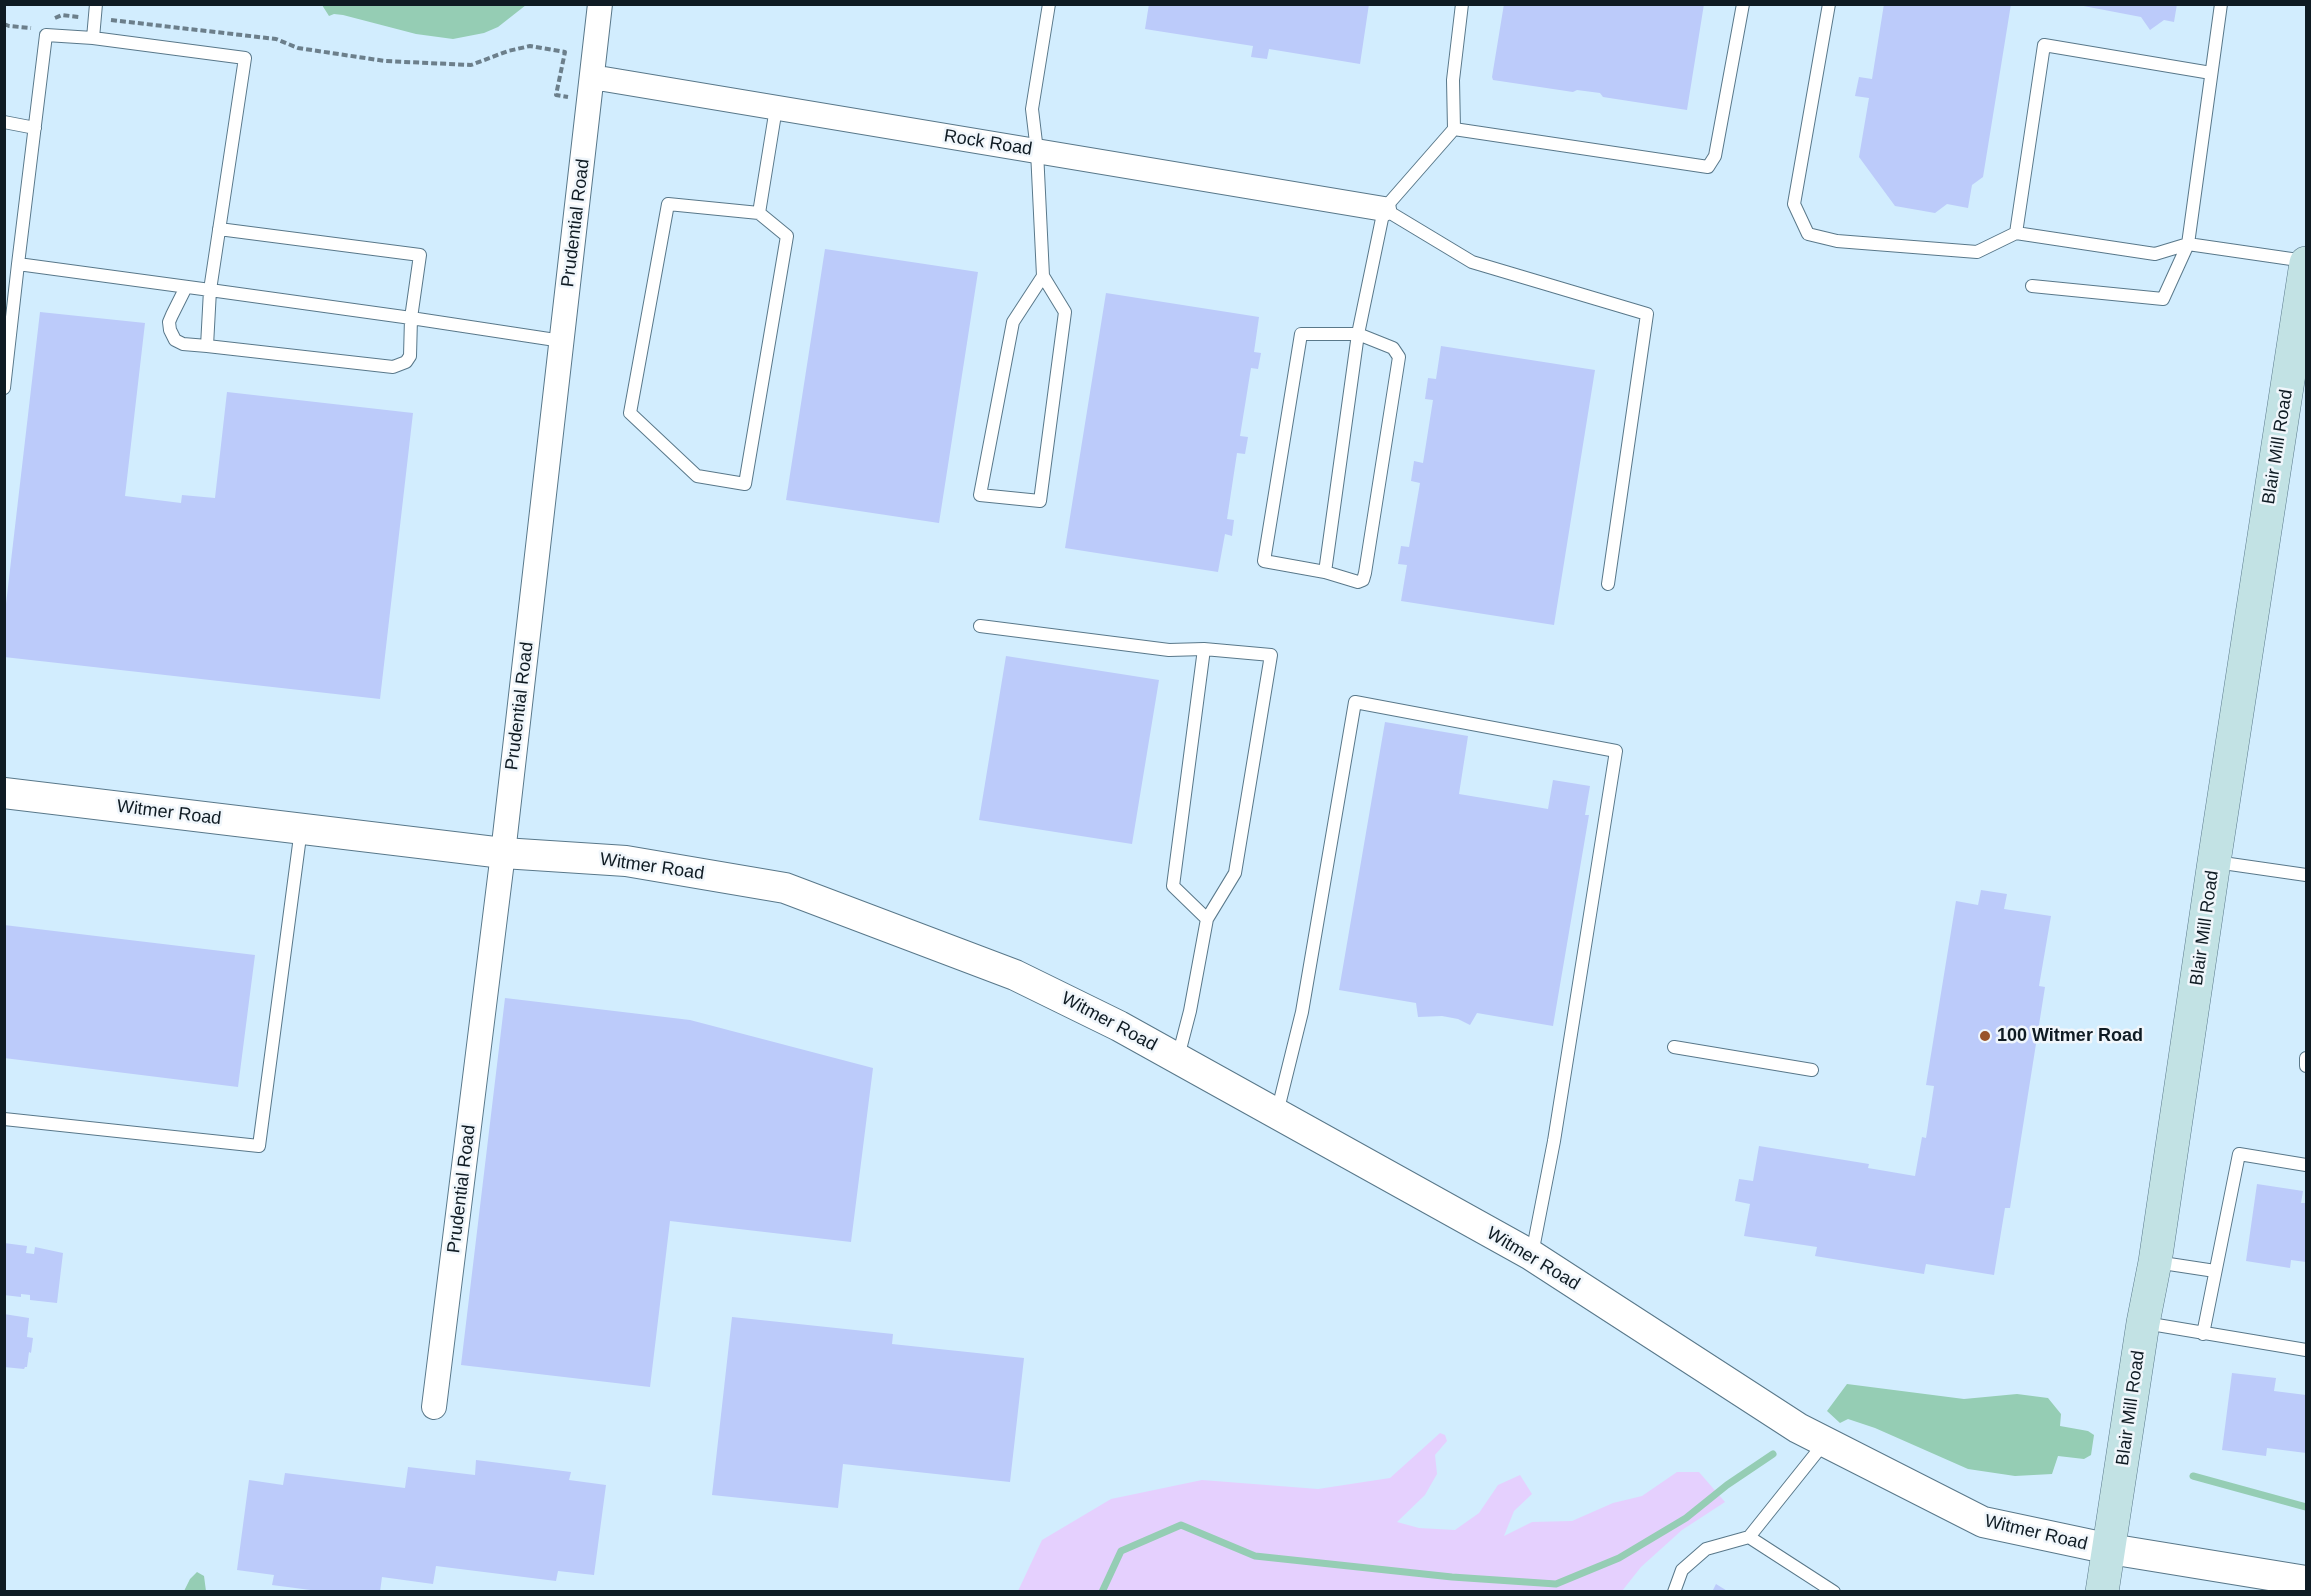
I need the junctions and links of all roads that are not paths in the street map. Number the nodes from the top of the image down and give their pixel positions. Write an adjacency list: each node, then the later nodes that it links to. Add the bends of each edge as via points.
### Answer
1 (96, 4): 8 (lane)
2 (600, 4): 10 (street, Prudential Road)
3 (1049, 4): 15 (lane, via 1032,109)
4 (1462, 4): 14 (lane, via 1453,80)
5 (1743, 4): 14 (lane, via 1715,156 1708,167)
6 (1829, 4): 19 (lane, via 1794,204 1809,234 1977,252)
7 (2221, 4): 9 (lane)
8 (93, 38): 13 (lane, via 46,35); 18 (lane, via 246,58)
9 (2211, 74): 19 (lane, via 2044,45); 20 (lane)
10 (592, 77): 11 (street, Rock Road); 29 (street, Prudential Road)
11 (776, 108): 15 (street, Rock Road); 17 (lane)
12 (4, 122): 13 (lane)
13 (35, 128): 22 (lane)
14 (1454, 129): 16 (lane)
15 (1037, 151): 16 (street, Rock Road); 23 (lane)
16 (1384, 208): 28 (lane); 33 (lane, via 1472,262 1647,314)
17 (759, 213): 17 (lane, via 668,204 630,413 697,477 745,484 787,236)
18 (219, 230): 26 (lane); 27 (lane, via 420,255)
19 (2016, 232): 20 (lane, via 2155,254)
20 (2188, 244): 21 (lane); 24 (lane, via 2163,299)
21 (2307, 262): 39 (main road, Blair Mill Road)
22 (18, 264): 25 (lane); 31 (lane)
23 (1042, 276): 23 (lane, via 1013,322 980,495 1040,501 1065,312)
24 (2032, 286)
25 (186, 287): 26 (lane); 30 (lane, via 169,322 170,330 183,344)
26 (210, 290): 27 (lane); 30 (lane)
27 (411, 318): 29 (lane); 30 (lane, via 410,356 393,367)
28 (1358, 334): 32 (lane); 32 (lane, via 1393,348 1399,357 1363,580); 32 (lane, via 1301,334 1264,561)
29 (562, 341): 38 (street, Prudential Road)
30 (207, 346)
31 (4, 388)
32 (1325, 572)
33 (1608, 584)
34 (980, 626): 35 (lane, via 1169,650)
35 (1204, 649): 41 (lane, via 1173,886); 41 (lane, via 1271,655 1235,873)
36 (4, 793): 37 (street, Witmer Road)
37 (301, 828): 38 (street, Witmer Road); 48 (lane, via 259,1146)
38 (503, 853): 44 (street, Witmer Road, via 626,861 785,888 1015,975); 56 (street, Prudential Road)
39 (2214, 862): 40 (lane); 51 (main road, Blair Mill Road)
40 (2307, 875)
41 (1207, 919): 44 (lane)
42 (1674, 1047): 46 (lane)
43 (2307, 1058): 45 (lane)
44 (1177, 1059): 47 (street, Witmer Road)
45 (2307, 1066)
46 (1812, 1070)
47 (1277, 1114): 50 (street, Witmer Road); 50 (lane, via 1302,1012 1355,702 1616,751)
48 (4, 1119)
49 (2307, 1165): 52 (lane, via 2239,1154)
50 (1532, 1255): 57 (street, Witmer Road)
51 (2156, 1262): 52 (lane); 53 (main road, Blair Mill Road)
52 (2214, 1271): 54 (lane)
53 (2143, 1323): 54 (lane); 59 (main road, Blair Mill Road)
54 (2203, 1334): 55 (lane)
55 (2307, 1350)
56 (435, 1407)
57 (1825, 1443): 58 (lane); 59 (street, Witmer Road, via 1983,1522)
58 (1749, 1538): 61 (lane, via 1706,1549 1682,1570); 62 (lane)
59 (2110, 1550): 60 (street, Witmer Road); 63 (main road, Blair Mill Road)
60 (2307, 1581)
61 (1674, 1592)
62 (1834, 1592)
63 (2102, 1592)

